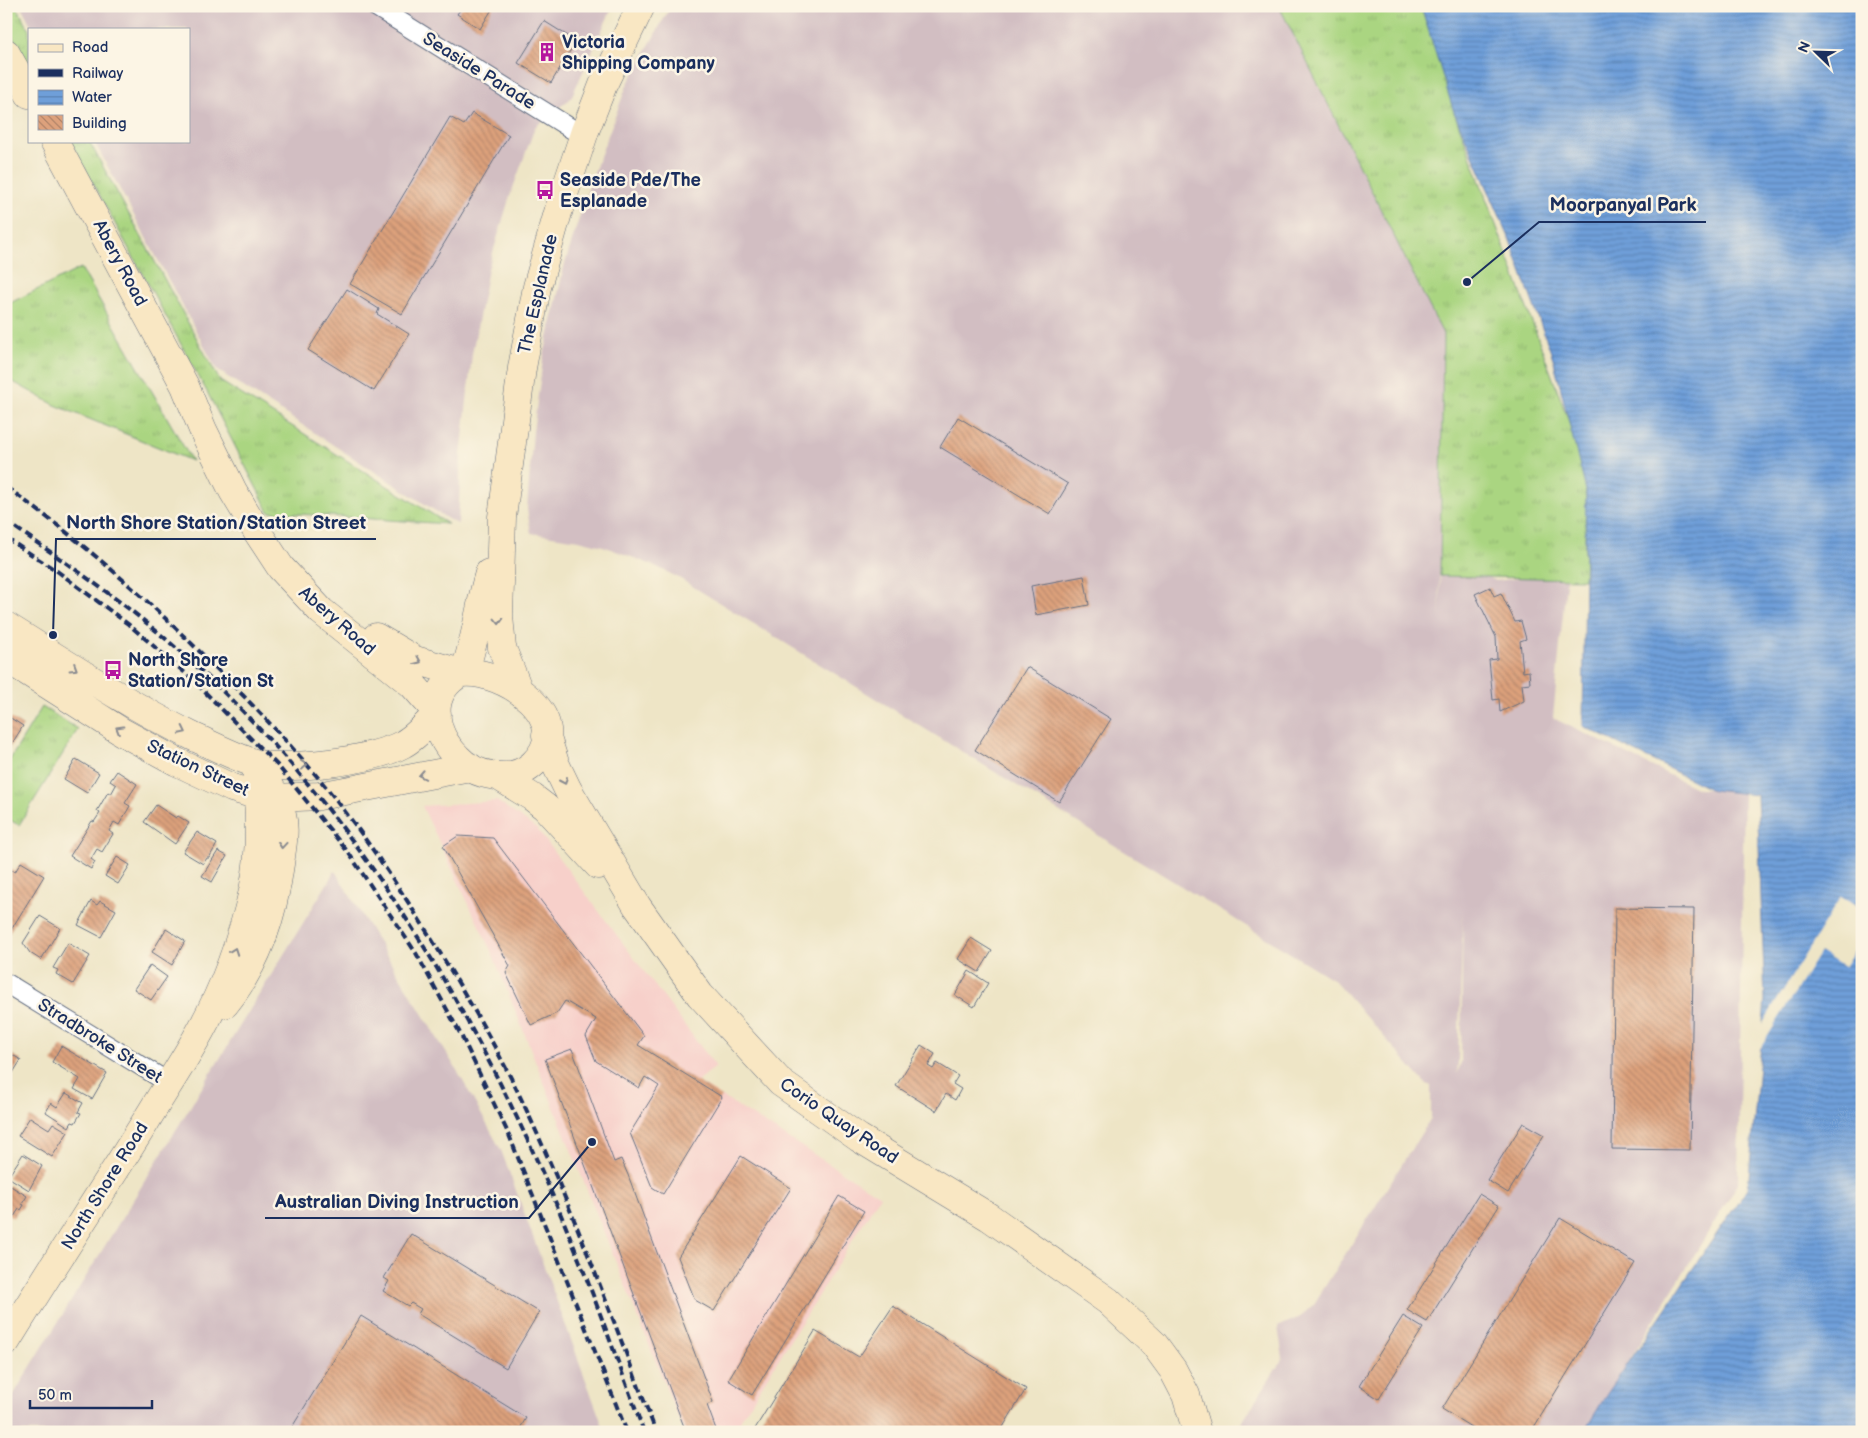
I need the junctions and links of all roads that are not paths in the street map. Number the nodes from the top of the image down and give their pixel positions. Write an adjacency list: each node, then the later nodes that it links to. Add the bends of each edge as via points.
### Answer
1 (375, 6): 5 (street, Seaside Parade)
2 (641, 6): 5 (main road, The Esplanade)
3 (6, 53): 4 (main road)
4 (28, 92)
5 (583, 136): 8 (main road, The Esplanade, via 537,287 522,368)
6 (55, 142): 7 (main road, Abery Road)
7 (185, 386): 11 (main road, Abery Road, one-way to 11, via 207,414 282,543 308,579 362,627 392,647 415,660); 13 (main road, Abery Road, via 219,464 281,568 321,611 412,684)
8 (500, 538): 11 (main road, The Esplanade, via 484,590 473,648); 12 (main road, The Esplanade, one-way to 12, via 500,636 505,659)
9 (6, 626): 15 (main road, Station Street, one-way to 15, via 163,722)
10 (6, 658): 18 (main road, Station Street, one-way to 10, via 232,788 177,762 122,732)
11 (462, 673): 12 (main road, via 497,678); 13 (main road, via 441,691)
12 (520, 691): 14 (main road, via 540,712)
13 (437, 713): 15 (main road, Station Street, one-way to 13, via 300,765 382,752 403,744); 16 (main road, via 448,746)
14 (546, 735): 17 (main road, via 540,754 528,768 513,775); 19 (main road, Corio Quay Road, one-way to 19, via 568,790)
15 (256, 763): 18 (main road, North Shore Road)
16 (470, 767): 17 (main road); 18 (main road, Station Street, one-way to 18, via 319,796)
17 (498, 776): 19 (main road, Corio Quay Road, via 545,807)
18 (267, 797): 21 (main road, North Shore Road, via 282,816 284,829 271,914 246,975 218,1012 201,1028)
19 (637, 906): 22 (main road, Corio Quay Road, via 700,995 781,1083 859,1138)
20 (6, 983): 21 (street, Stradbroke Street)
21 (169, 1083): 23 (main road, North Shore Road)
22 (989, 1217): 24 (main road, Corio Quay Road, via 1089,1287 1140,1330 1173,1370 1186,1395); 25 (main road, Corio Quay Road, via 1032,1236 1063,1255 1114,1291 1154,1325 1190,1373)
23 (6, 1342)
24 (1197, 1432)
25 (1210, 1432)

